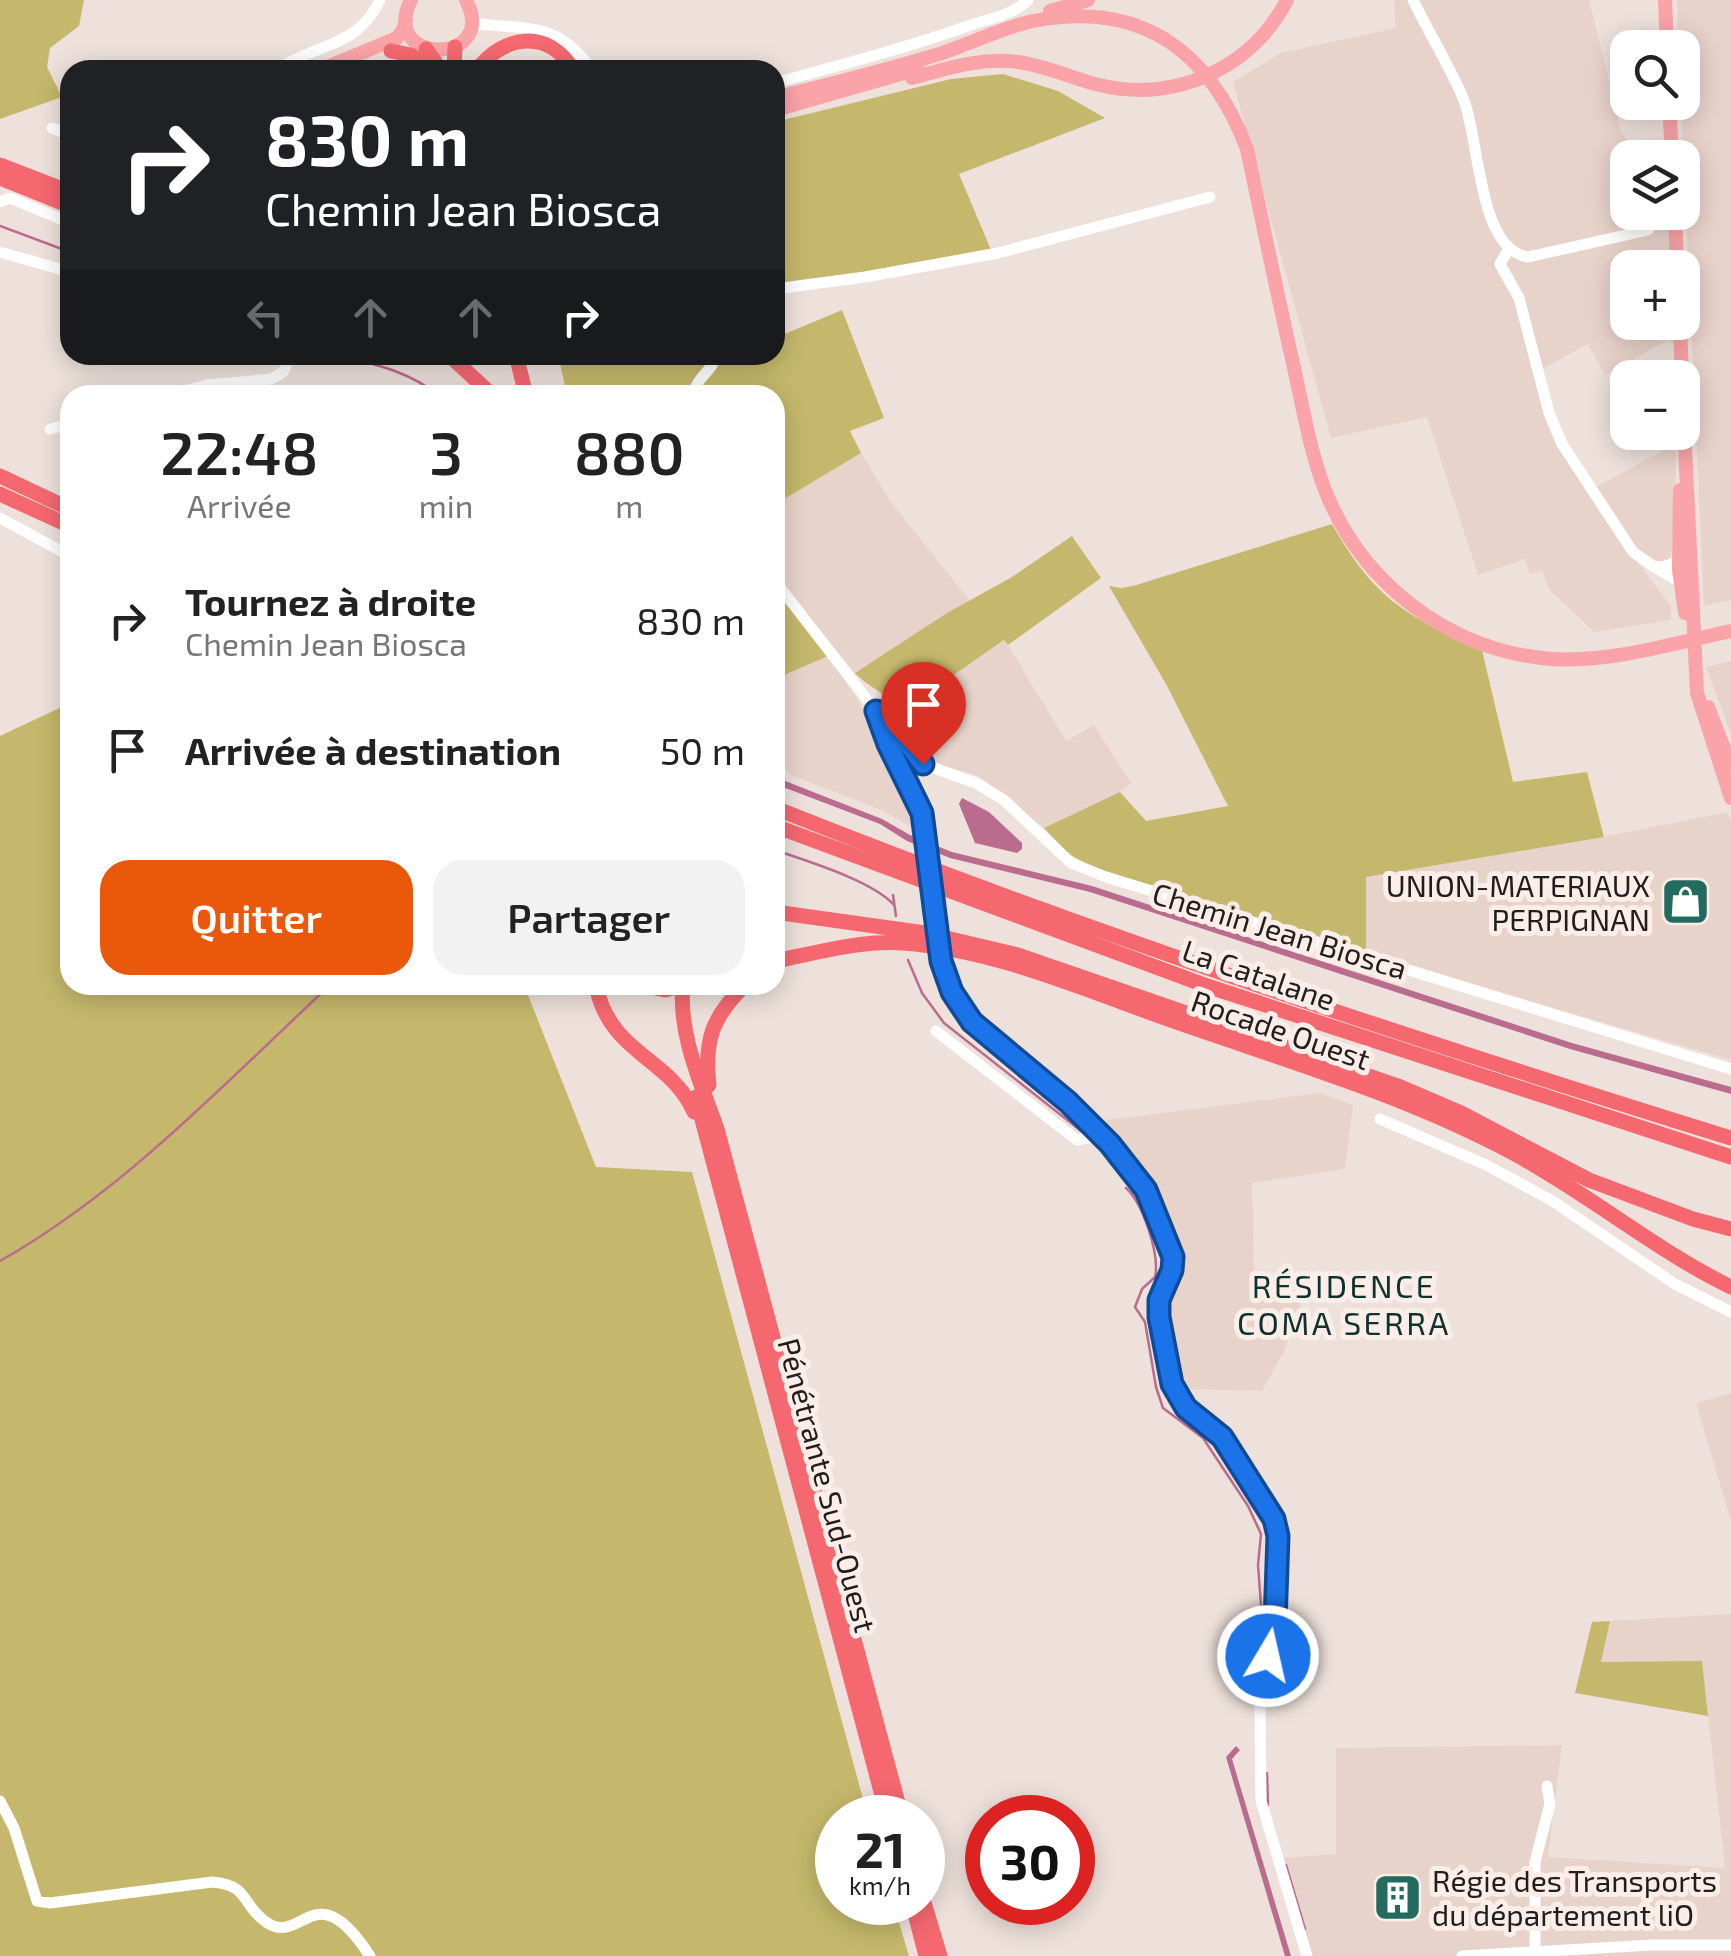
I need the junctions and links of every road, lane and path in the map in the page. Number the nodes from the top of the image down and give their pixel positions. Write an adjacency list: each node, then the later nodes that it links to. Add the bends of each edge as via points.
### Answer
1 (380, 0): 15 (street, via 347,39)
2 (412, 0): 9 (main road)
3 (466, 0): 10 (main road)
4 (1028, 0): 25 (street, via 909,47)
5 (1088, 0): 24 (main road)
6 (1288, 0): 27 (main road, via 1247,52 1192,82 1140,90 1018,62 974,62)
7 (1413, 0): 39 (street, via 1464,101 1490,221)
8 (1665, 0): 11 (main road)
9 (406, 19): 12 (main road); 16 (main road, via 396,38)
10 (472, 23): 13 (main road); 23 (street, via 555,34)
11 (1666, 30)
12 (422, 46): 13 (main road); 14 (main road); 19 (highway)
13 (455, 47): 20 (highway)
14 (390, 51): 17 (main road); 18 (highway)
15 (299, 60)
16 (344, 60)
17 (366, 60)
18 (417, 60)
19 (433, 60)
20 (454, 60)
21 (487, 60): 22 (highway, via 519,41 550,47)
22 (567, 60)
23 (584, 60)
24 (868, 74): 26 (main road); 42 (main road, via 1062,16 1115,19 1162,38 1201,67 1236,118)
25 (785, 80)
26 (785, 95)
27 (785, 107)
28 (785, 107): 42 (main road, via 1052,26 1084,23 1132,32 1175,55 1217,99 1234,132)
29 (52, 128): 30 (street)
30 (60, 131)
31 (0, 165): 33 (highway)
32 (0, 178): 36 (highway)
33 (60, 188)
34 (1210, 198): 43 (street, via 998,253)
35 (0, 202): 37 (street, via 10,198)
36 (60, 202)
37 (60, 219)
38 (1648, 230): 39 (street, via 1528,257)
39 (1508, 250): 61 (street, via 1500,264 1519,298 1562,444 1633,552)
40 (0, 252): 41 (street)
41 (60, 268)
42 (1274, 278): 64 (main road, via 1324,489 1356,548 1394,592 1459,635 1531,656 1584,658)
43 (785, 289)
44 (286, 365): 47 (street, via 271,378)
45 (460, 365): 48 (highway)
46 (713, 365): 49 (street)
47 (208, 385)
48 (481, 385)
49 (698, 385)
50 (60, 427): 51 (street)
51 (50, 430)
52 (1683, 450): 62 (main road)
53 (0, 465): 56 (highway)
54 (0, 476): 56 (highway)
55 (0, 494): 59 (highway)
56 (44, 497): 57 (highway)
57 (60, 504)
58 (0, 518): 60 (street)
59 (60, 521)
60 (60, 551)
61 (1653, 566): 62 (street); 62 (street)
62 (1680, 568): 65 (main road); 65 (main road, via 1693,607)
63 (785, 594): 66 (street)
64 (1731, 631)
65 (1694, 660): 67 (main road); 68 (main road, via 1696,693)
66 (876, 711): 82 (street, Chemin Jean Biosca, via 923,764 1004,800 1070,863); 85 (street, via 916,796 941,961 952,992 972,1022)
67 (1731, 766)
68 (1731, 798)
69 (785, 812): 86 (highway, La Catalane, via 1212,968)
70 (785, 830): 87 (highway, La Catalane, via 1207,986)
71 (785, 903): 73 (highway)
72 (785, 913): 73 (highway, Rocade Ouest)
73 (877, 926): 89 (highway, Rocade Ouest, via 1018,955 1398,1086 1588,1180)
74 (823, 951): 75 (highway, Rocade Ouest); 76 (highway); 90 (highway, Rocade Ouest, via 896,942 969,953 1394,1098 1515,1154)
75 (785, 958)
76 (785, 966)
77 (599, 995): 88 (highway, Pénétrante Sud-Ouest, via 620,1037 692,1106)
78 (656, 995): 88 (highway, Pénétrante Sud-Ouest, via 676,1024)
79 (682, 995): 84 (highway, via 687,1039)
80 (736, 995): 84 (highway, via 718,1015 706,1061)
81 (936, 1031): 85 (street, via 1077,1140)
82 (1731, 1069)
83 (1380, 1118): 91 (street, via 1551,1200 1675,1284)
84 (716, 1129): 94 (highway)
85 (1095, 1129): 99 (street, via 1146,1190 1173,1257 1159,1300 1172,1384 1186,1408 1222,1437 1274,1519 1275,1623 1260,1704 1261,1801)
86 (1731, 1138)
87 (1731, 1156)
88 (715, 1167): 93 (highway, Pénétrante Sud-Ouest)
89 (1731, 1229)
90 (1731, 1287)
91 (1731, 1312)
92 (1547, 1786): 100 (street, via 1550,1804 1535,1862)
93 (882, 1795)
94 (896, 1795)
95 (0, 1801): 101 (street, via 37,1900 228,1883 276,1926 336,1916)
96 (918, 1925): 102 (highway)
97 (931, 1925): 103 (highway)
98 (1731, 1945): 100 (street)
99 (1306, 1950)
100 (1536, 1952): 104 (street)
101 (370, 1956)
102 (926, 1956)
103 (940, 1956)
104 (1462, 1956)

